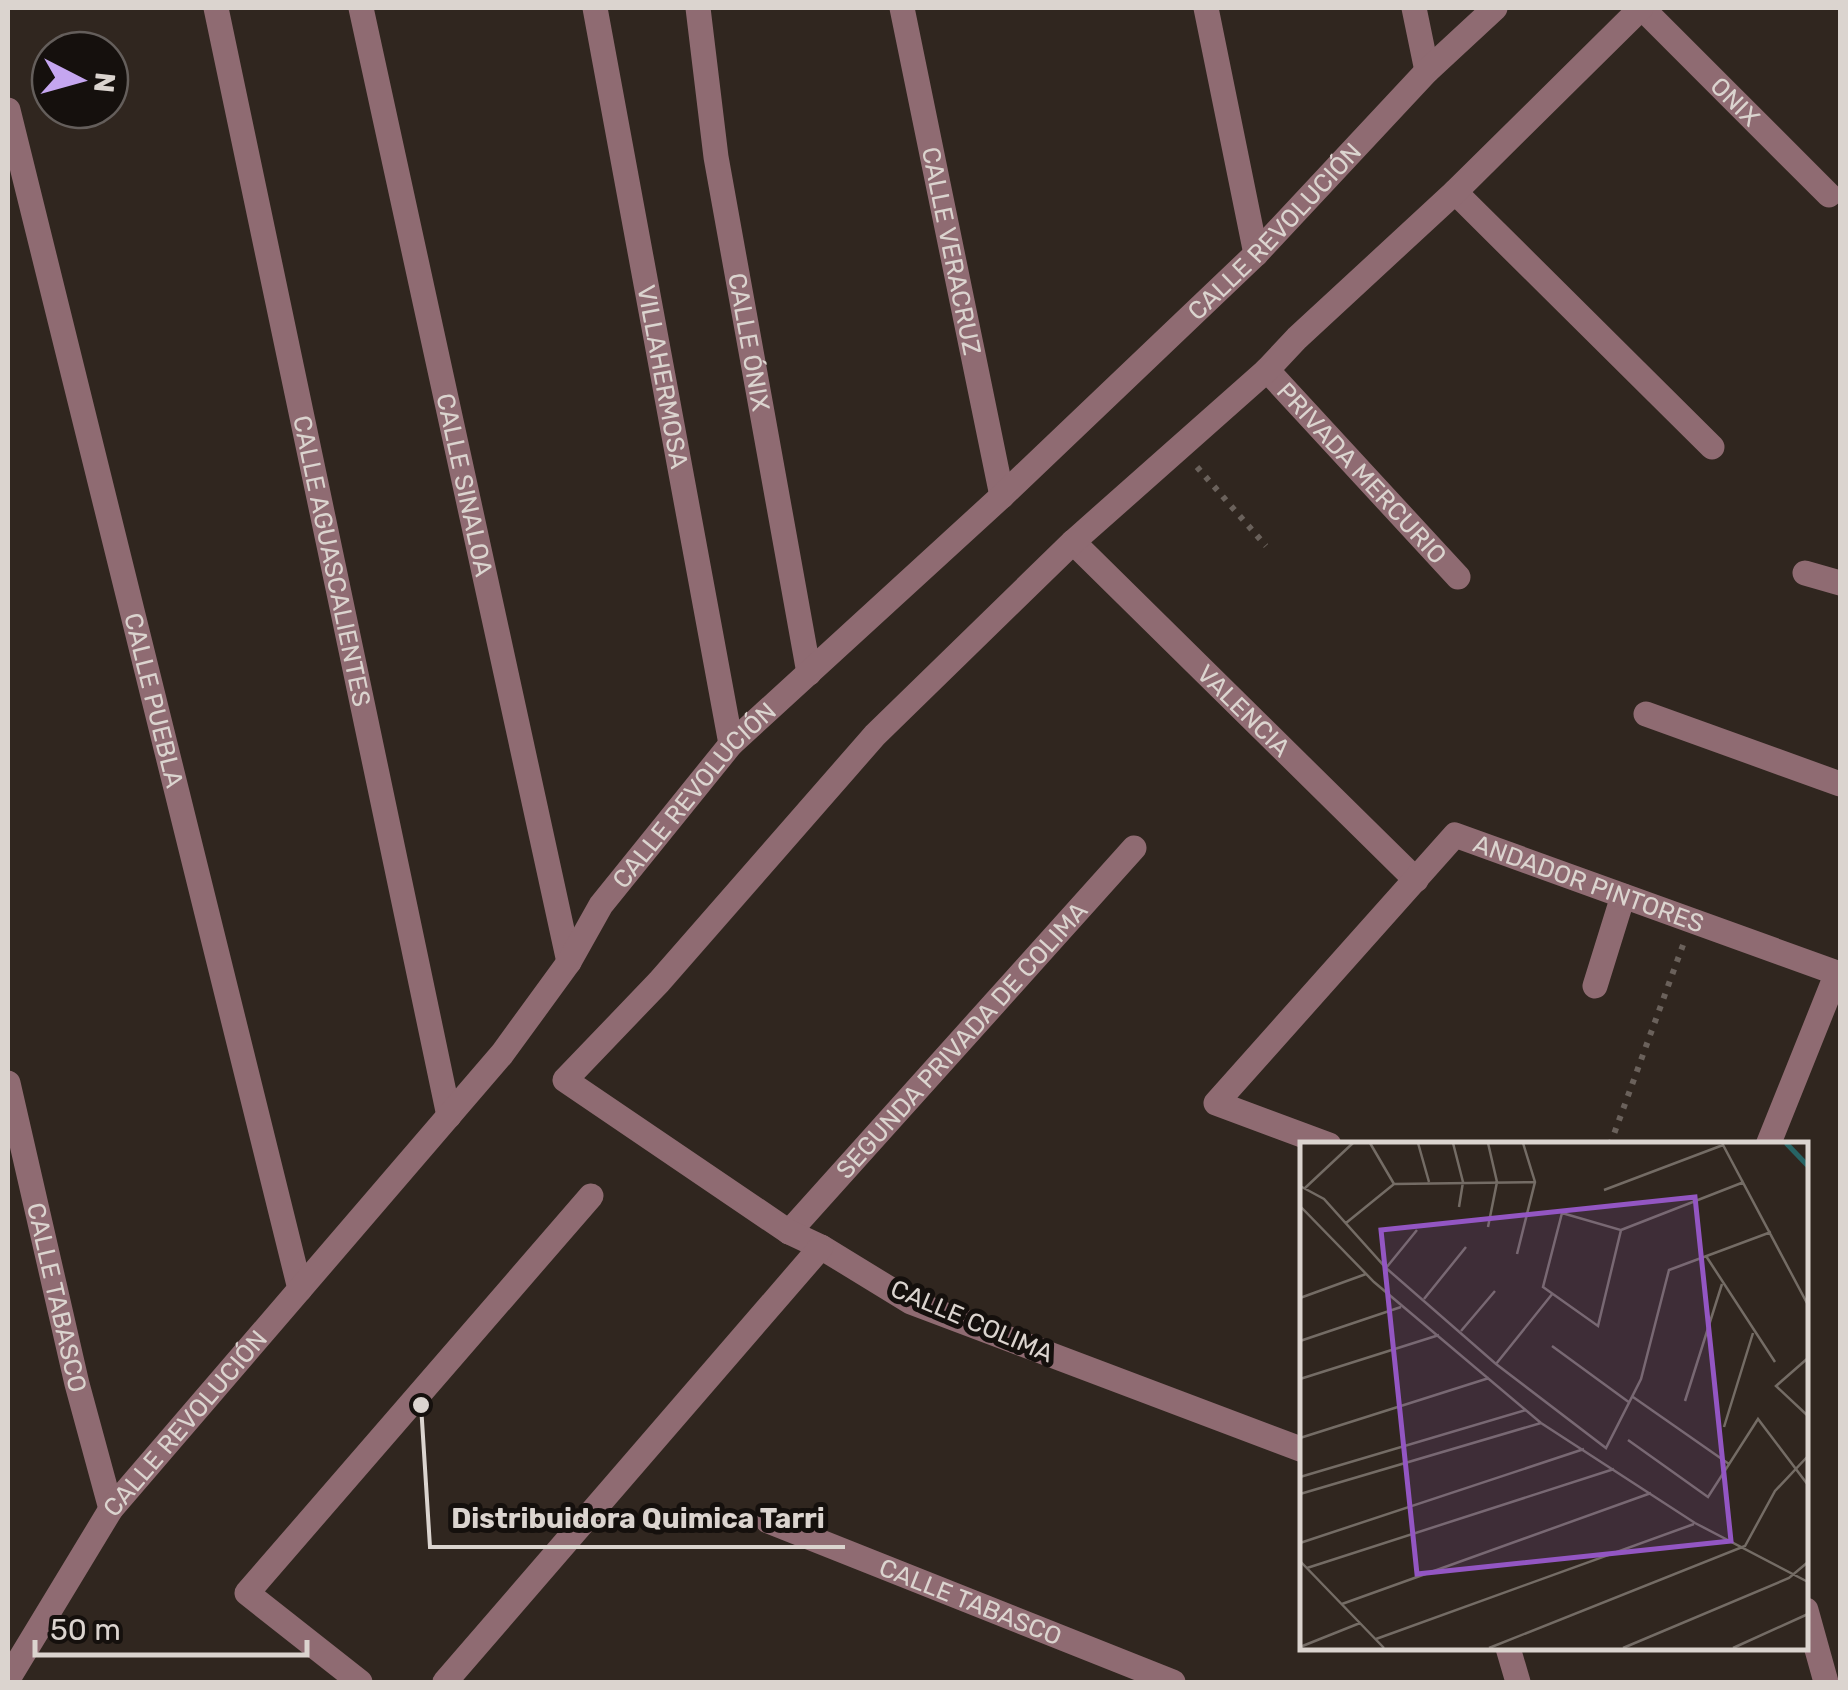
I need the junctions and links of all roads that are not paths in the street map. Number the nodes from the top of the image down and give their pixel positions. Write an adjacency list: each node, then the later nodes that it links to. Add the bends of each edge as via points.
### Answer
1 (216, 8): 32 (street, CALLE AGUASCALIENTES)
2 (360, 8): 29 (street, CALLE SINALOA)
3 (596, 8): 24 (street, VILLAHERMOSA)
4 (698, 8): 22 (street, CALLE ÓNIX, via 716,157)
5 (902, 8): 17 (street, CALLE VERACRUZ)
6 (1206, 8): 14 (street)
7 (1414, 8): 10 (street)
8 (1496, 8): 10 (street, CALLE REVOLUCIÓN)
9 (1641, 8): 12 (street); 13 (street, ONIX)
10 (1428, 71): 14 (street, CALLE REVOLUCIÓN)
11 (8, 110): 38 (street, CALLE PUEBLA)
12 (1455, 192): 15 (street); 16 (street)
13 (1829, 195)
14 (1256, 254): 17 (street, CALLE REVOLUCIÓN)
15 (1267, 370): 18 (street); 20 (street, PRIVADA MERCURIO)
16 (1712, 447)
17 (1002, 496): 22 (street, CALLE REVOLUCIÓN)
18 (1073, 542): 27 (street, VALENCIA); 36 (street, CALLE COLIMA, via 876,735 565,1080)
19 (1805, 572): 21 (street)
20 (1458, 577)
21 (1840, 583)
22 (809, 673): 24 (street, CALLE REVOLUCIÓN)
23 (1646, 714): 25 (street)
24 (731, 744): 29 (street, CALLE REVOLUCIÓN, via 601,905)
25 (1840, 784)
26 (1134, 848): 36 (street, SEGUNDA PRIVADA DE COLIMA)
27 (1416, 880): 28 (street, ANDADOR PINTORES, via 1456,834); 33 (street, ANDADOR PINTORES, via 1216,1104)
28 (1623, 896): 30 (street); 34 (street, ANDADOR PINTORES, via 1837,973)
29 (569, 962): 32 (street, CALLE REVOLUCIÓN)
30 (1595, 986)
31 (8, 1082): 40 (street, CALLE TABASCO)
32 (449, 1116): 38 (street, CALLE REVOLUCIÓN)
33 (1321, 1142)
34 (1769, 1142)
35 (591, 1196): 45 (street, via 247,1593)
36 (789, 1232): 37 (street, CALLE COLIMA)
37 (821, 1247): 39 (street, CALLE COLIMA, via 911,1302); 46 (street)
38 (300, 1289): 40 (street, CALLE REVOLUCIÓN)
39 (1300, 1449)
40 (111, 1509): 44 (street, CALLE REVOLUCIÓN)
41 (768, 1521): 47 (street, CALLE TABASCO)
42 (1808, 1617): 49 (street)
43 (1509, 1650): 48 (street)
44 (8, 1679)
45 (360, 1682)
46 (445, 1682)
47 (1173, 1682)
48 (1518, 1682)
49 (1826, 1682)

